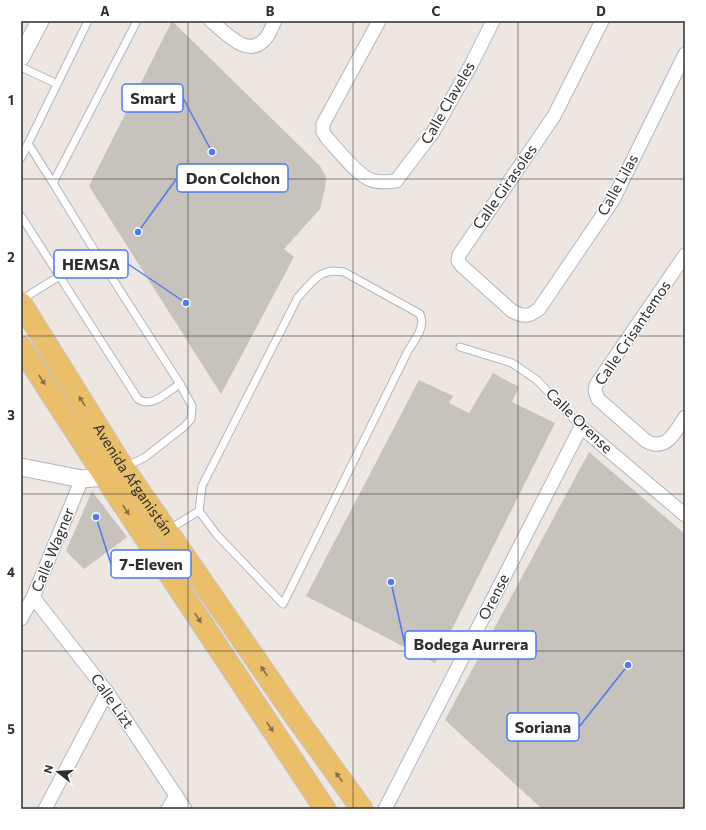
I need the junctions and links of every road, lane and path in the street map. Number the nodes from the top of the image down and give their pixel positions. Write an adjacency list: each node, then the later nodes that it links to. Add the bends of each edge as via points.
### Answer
1 (40, 21): 10 (street)
2 (88, 21): 12 (lane)
3 (137, 21): 15 (lane)
4 (211, 21): 5 (street, via 247,47 256,46 266,38)
5 (275, 21)
6 (379, 21): 7 (street, Calle Claveles, via 323,124 323,132 361,175 382,182 396,181 433,132)
7 (493, 21)
8 (602, 21): 21 (street, Calle Girasoles, via 554,116 459,255 458,261 462,266 512,311 520,315 530,315)
9 (685, 54): 21 (street, Calle Lilas, via 613,200)
10 (21, 57)
11 (21, 67): 12 (lane)
12 (57, 84): 13 (lane)
13 (29, 145): 14 (lane); 15 (lane)
14 (21, 158)
15 (53, 183): 17 (lane)
16 (21, 216): 19 (lane)
17 (96, 253): 19 (lane); 24 (lane)
18 (685, 255): 25 (street, Calle Crisantemos, via 596,385 595,391 598,400 651,444 668,441)
19 (60, 276): 20 (lane); 24 (lane, via 138,399 142,402 154,402)
20 (21, 302): 28 (main road, Avenida Afganistán, one-way to 20)
21 (539, 309)
22 (21, 347): 29 (main road, Avenida Afganistán, one-way to 29)
23 (460, 347): 26 (lane, Calle Orense, via 512,363 537,380)
24 (180, 384): 28 (lane, via 192,406 191,419 144,458)
25 (685, 417)
26 (581, 427): 32 (street, Calle Orense); 43 (street, Orense)
27 (21, 467): 30 (street)
28 (123, 467): 29 (street); 33 (main road, Avenida Afganistán)
29 (105, 477): 30 (street); 41 (main road, Avenida Afganistán, one-way to 41)
30 (82, 479): 34 (street, Calle Wagner)
31 (199, 511): 31 (lane, via 202,486 298,297 318,277 333,270 344,272 420,314 423,323 420,332 408,351 283,604 217,535); 33 (lane)
32 (685, 515)
33 (168, 530): 42 (main road, Avenida Afganistán, one-way to 33, via 292,712)
34 (33, 597): 35 (street, Calle Wagner); 36 (street, Calle Lizt)
35 (21, 619)
36 (107, 692): 37 (street, Calle Lizt); 38 (street)
37 (176, 795): 39 (street); 40 (street, Calle Lizt)
38 (45, 809)
39 (168, 809)
40 (185, 809)
41 (325, 809)
42 (362, 809)
43 (385, 809)

